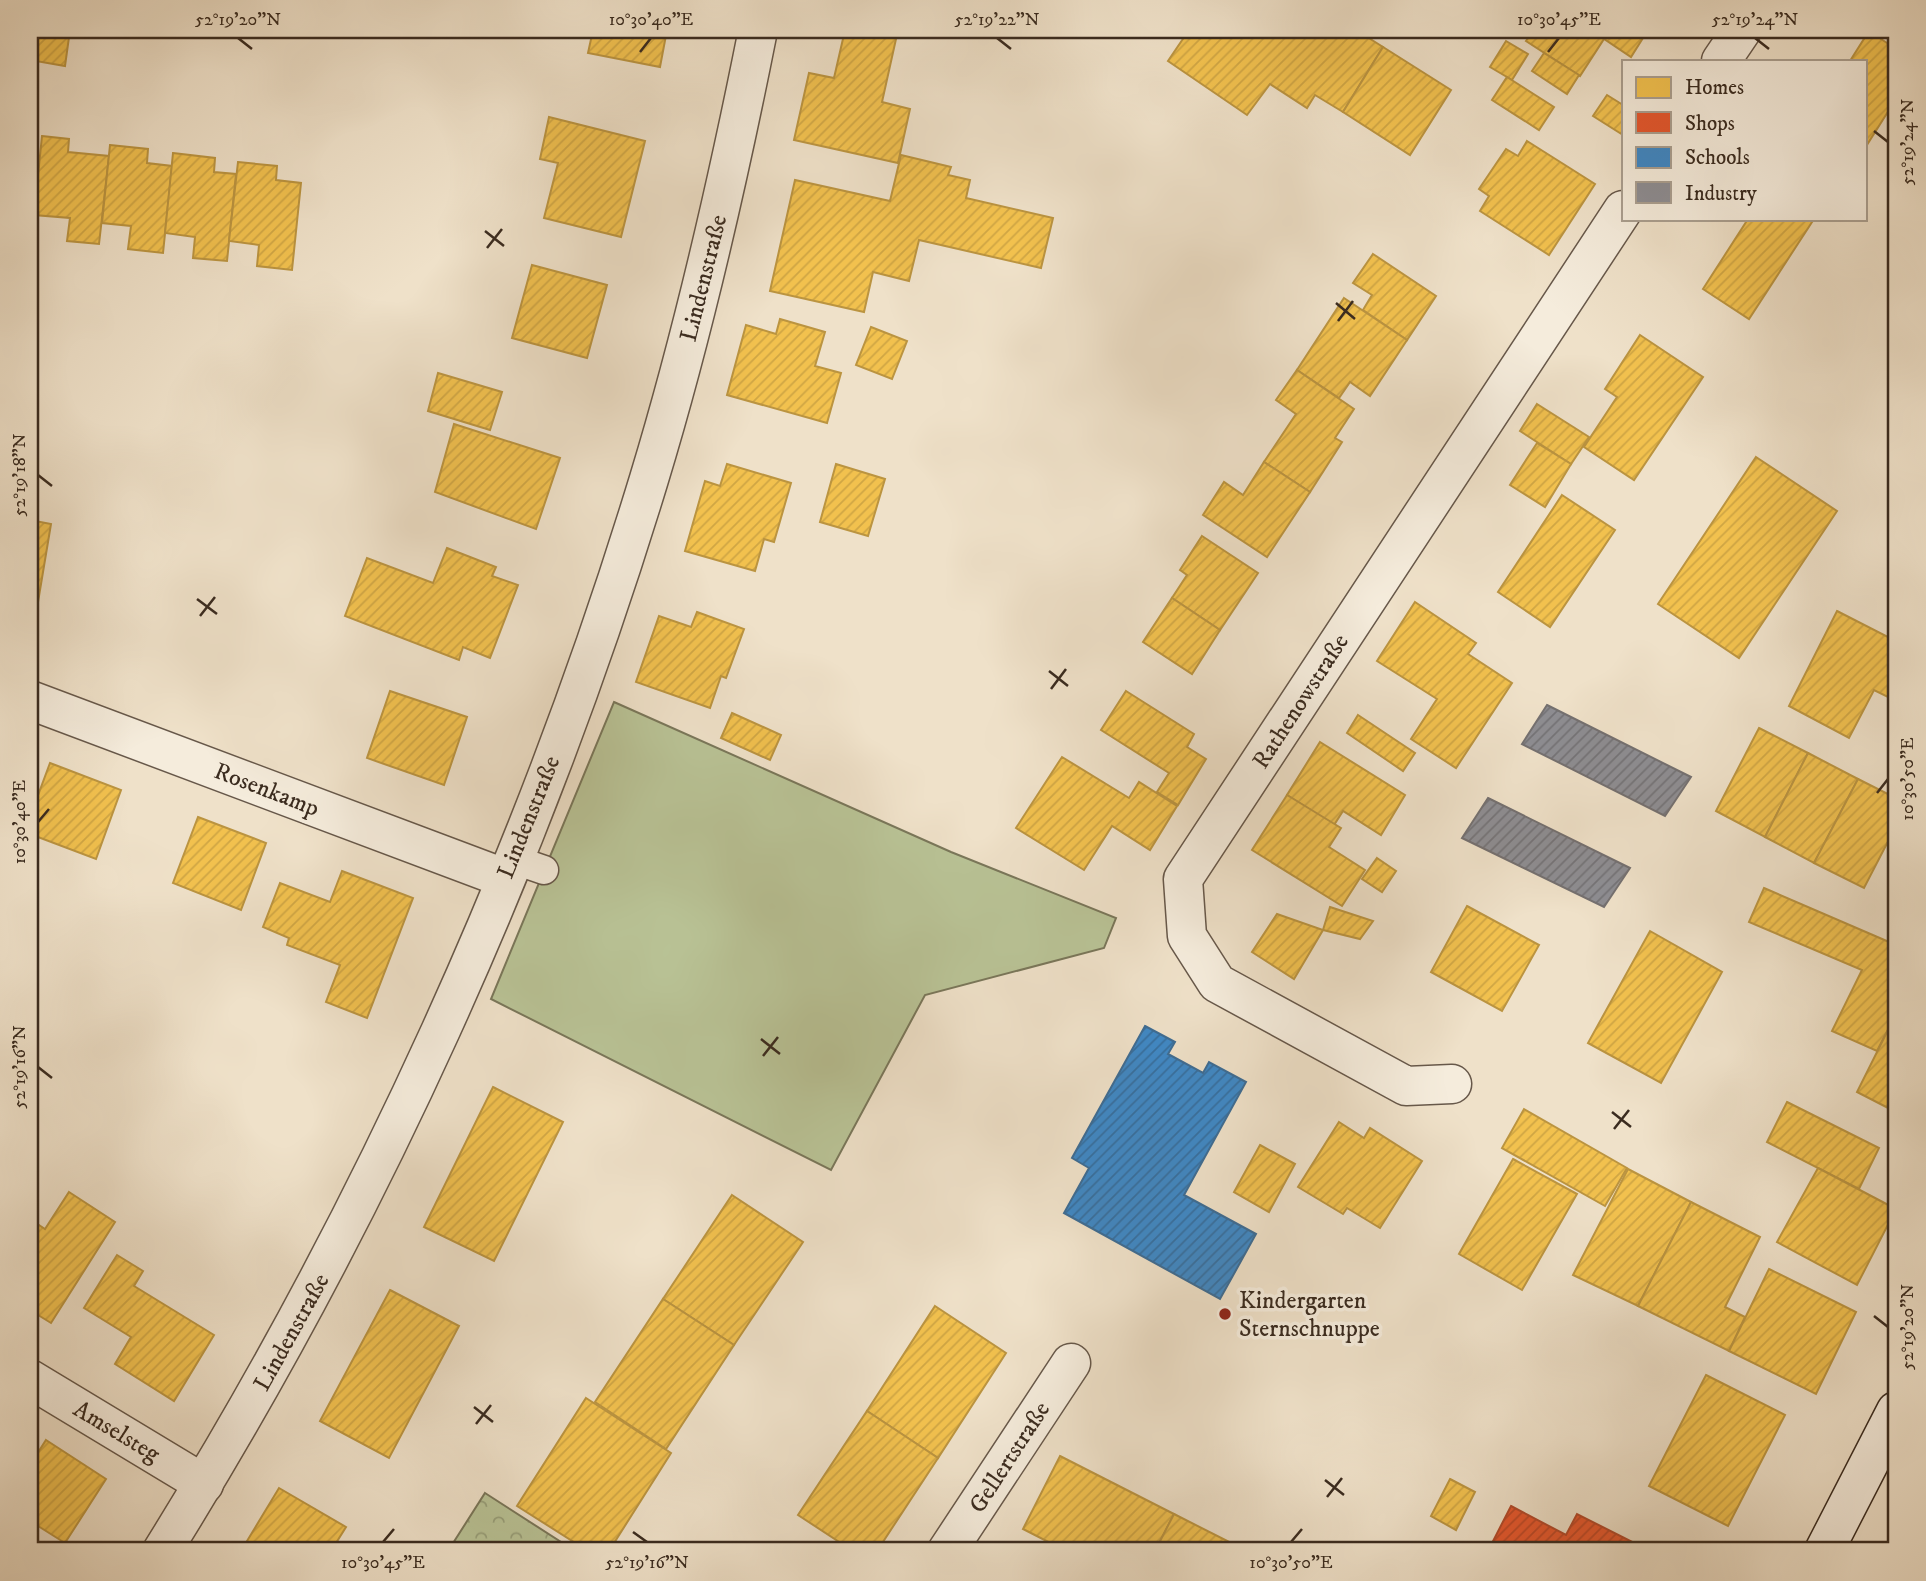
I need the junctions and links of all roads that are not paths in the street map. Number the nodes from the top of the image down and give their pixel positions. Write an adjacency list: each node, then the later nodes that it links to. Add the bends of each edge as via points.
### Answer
1 (758, 30): 6 (street, Lindenstraße, via 732,164 650,476)
2 (1742, 30): 3 (street)
3 (1722, 60)
4 (1622, 212): 7 (street, Rathenowstraße, via 1183,879 1187,936 1217,983 1406,1086)
5 (30, 700): 6 (street, Rosenkamp)
6 (520, 869): 11 (street, Lindenstraße, via 316,1289)
7 (1452, 1084)
8 (1071, 1363): 13 (street, Gellertstraße)
9 (30, 1379): 11 (street, Amselsteg)
10 (1896, 1411): 14 (street)
11 (204, 1484): 12 (street, Lindenstraße)
12 (162, 1551)
13 (947, 1551)
14 (1826, 1551)

